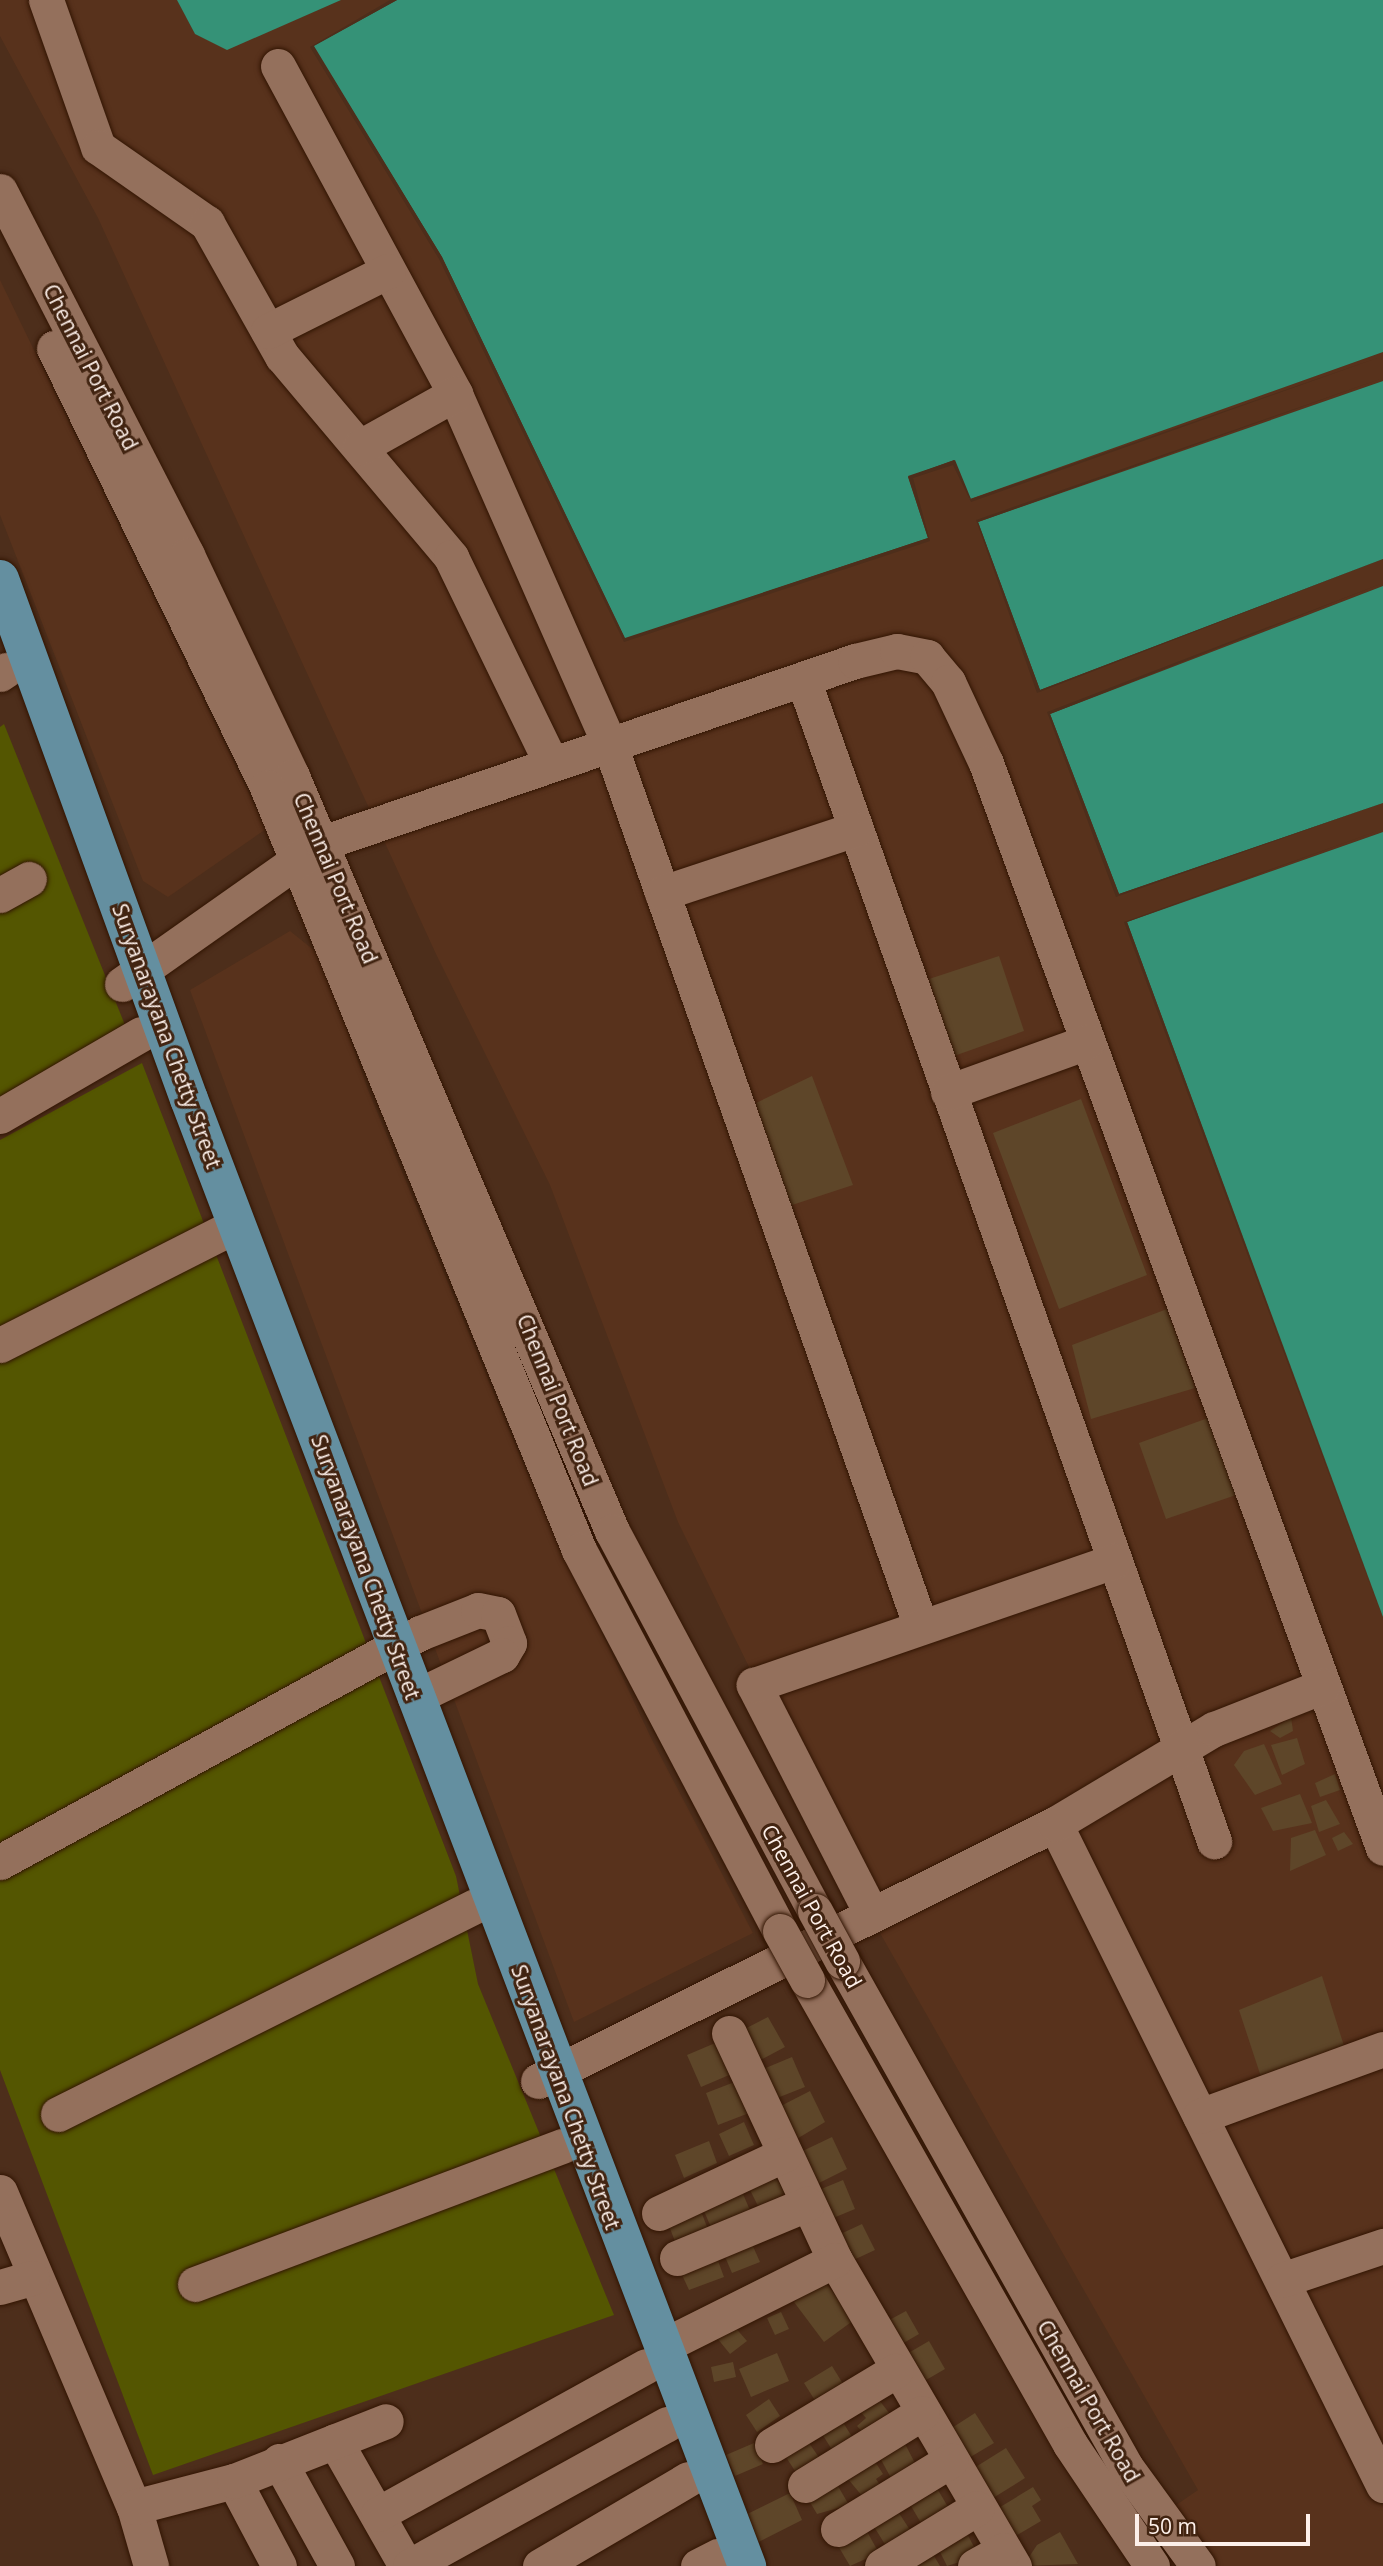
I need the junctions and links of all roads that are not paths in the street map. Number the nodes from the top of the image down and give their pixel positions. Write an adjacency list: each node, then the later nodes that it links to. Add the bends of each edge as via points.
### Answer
1 (46, 0): 6 (street, via 98,147 207,223)
2 (278, 66): 5 (street)
3 (0, 191): 15 (street, Chennai Port Road, via 187,555)
4 (0, 242): 15 (street, Chennai Port Road)
5 (388, 271): 6 (street); 7 (street)
6 (268, 331): 8 (street, via 282,356)
7 (455, 394): 8 (street); 12 (street)
8 (360, 447): 13 (street, via 450,557)
9 (0, 579): 17 (main road, Suryanarayana Chetty Street)
10 (2, 666): 17 (main road, Suryanarayana Chetty Street)
11 (803, 679): 12 (street); 14 (street); 18 (street, via 897,651 914,651 938,668 986,763)
12 (610, 745): 15 (street); 16 (street)
13 (545, 751)
14 (856, 829): 16 (street); 19 (street)
15 (307, 856): 17 (street); 53 (street, Chennai Port Road, bridge, via 612,1531 815,1912); 57 (street, Chennai Port Road, bridge, via 579,1550 780,1931)
16 (662, 893): 24 (street)
17 (137, 997): 20 (street); 21 (main road, Suryanarayana Chetty Street); 25 (main road, Suryanarayana Chetty Street)
18 (1087, 1042): 19 (street); 26 (street)
19 (948, 1091): 23 (street)
20 (0, 1116)
21 (221, 1233): 22 (street); 25 (main road, Suryanarayana Chetty Street)
22 (0, 1345)
23 (1114, 1561): 24 (street); 28 (street)
24 (921, 1627): 34 (street, via 754,1685)
25 (387, 1650): 27 (main road, Suryanarayana Chetty Street); 27 (street, via 478,1610 490,1608 504,1624 509,1643 502,1655); 32 (street); 33 (main road, Suryanarayana Chetty Street)
26 (1323, 1686): 28 (street, via 1237,1717); 31 (street)
27 (415, 1697): 37 (main road, Suryanarayana Chetty Street)
28 (1181, 1748): 29 (street); 30 (street)
29 (1055, 1824): 34 (street); 39 (street)
30 (1214, 1842)
31 (1383, 1848)
32 (0, 1862)
33 (474, 1907): 37 (main road, Suryanarayana Chetty Street); 38 (street)
34 (872, 1915): 37 (street)
35 (729, 2033): 41 (street)
36 (1383, 2049): 39 (street)
37 (547, 2076): 40 (main road, Suryanarayana Chetty Street); 51 (main road, Suryanarayana Chetty Street)
38 (58, 2114)
39 (1200, 2116): 48 (street)
40 (562, 2146): 50 (street); 51 (main road, Suryanarayana Chetty Street)
41 (785, 2154): 43 (street); 44 (street)
42 (0, 2192): 49 (street)
43 (807, 2204): 46 (street); 47 (street)
44 (659, 2213)
45 (1383, 2246): 48 (street)
46 (677, 2258)
47 (835, 2260): 51 (street); 52 (street)
48 (1282, 2280): 64 (street)
49 (16, 2283): 66 (street, via 47,2293)
50 (195, 2284)
51 (654, 2356): 56 (main road, Suryanarayana Chetty Street); 68 (street); 70 (main road, Suryanarayana Chetty Street)
52 (895, 2371): 54 (street); 59 (street)
53 (1094, 2411): 57 (street); 79 (street, Chennai Port Road, via 1147,2501)
54 (922, 2413): 60 (street); 65 (street)
55 (386, 2421): 58 (street)
56 (667, 2424): 62 (main road, Suryanarayana Chetty Street); 75 (street)
57 (1061, 2429): 78 (street, Chennai Port Road)
58 (335, 2441): 61 (street); 68 (street)
59 (772, 2445)
60 (951, 2460): 67 (street); 69 (street)
61 (279, 2461): 63 (street); 74 (street)
62 (688, 2479): 70 (main road, Suryanarayana Chetty Street); 76 (street)
63 (234, 2481): 66 (street); 73 (street)
64 (1383, 2484)
65 (804, 2485)
66 (134, 2507): 72 (street)
67 (977, 2508): 71 (street); 77 (street)
68 (378, 2514): 75 (street)
69 (838, 2529)
70 (725, 2561)
71 (998, 2561)
72 (151, 2566)
73 (279, 2566)
74 (337, 2566)
75 (408, 2566)
76 (540, 2566)
77 (882, 2566)
78 (1152, 2566)
79 (1198, 2566)

